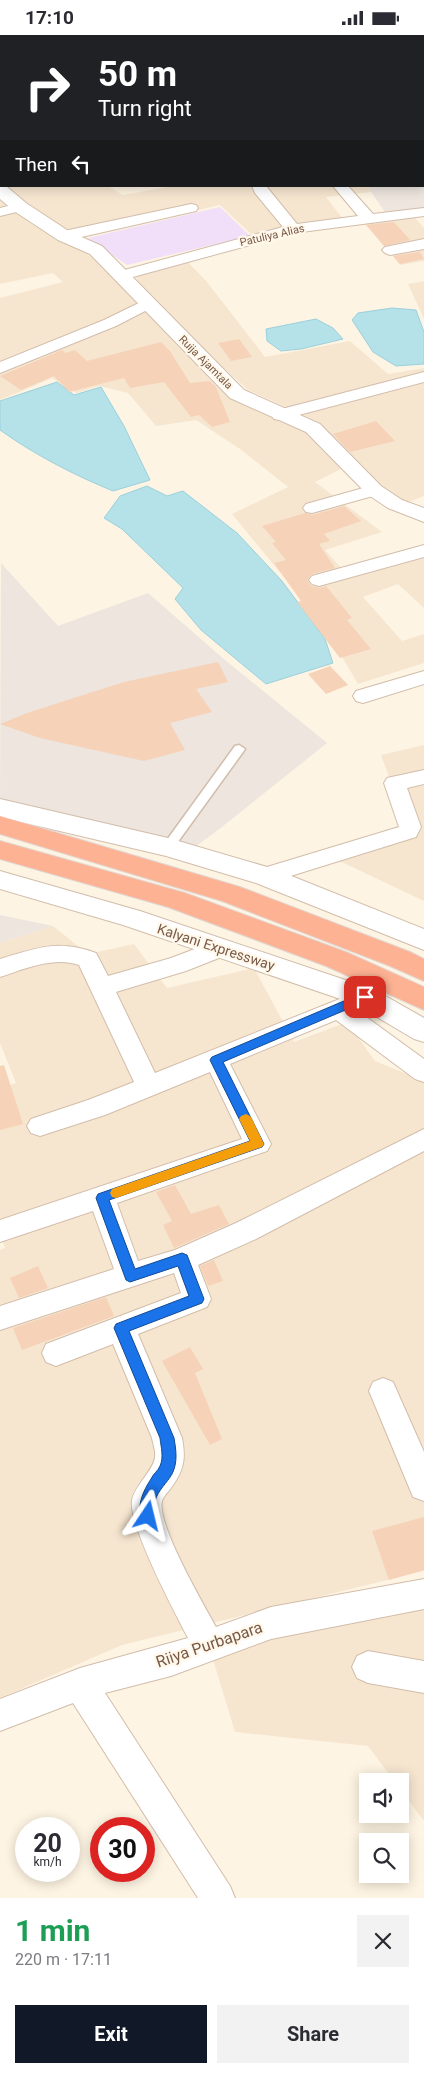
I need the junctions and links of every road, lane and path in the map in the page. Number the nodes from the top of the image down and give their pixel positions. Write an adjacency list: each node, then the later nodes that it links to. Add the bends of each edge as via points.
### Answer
1 (259, 187): 9 (street)
2 (341, 187): 8 (street)
3 (0, 190): 4 (street, Ruija Ajamtala)
4 (20, 207): 6 (street); 10 (street, Ruija Ajamtala)
5 (191, 208): 10 (street)
6 (0, 212)
7 (421, 216): 8 (street, Patuliya Alias)
8 (369, 219): 9 (street, Patuliya Alias)
9 (293, 229): 13 (street, Patuliya Alias)
10 (64, 236): 13 (street, Ruija Ajamtala, via 96,250)
11 (424, 244): 12 (street)
12 (390, 250)
13 (122, 275): 14 (street, Ruija Ajamtala)
14 (147, 304): 15 (street); 17 (street, Ruija Ajamtala, via 238,394)
15 (0, 369)
16 (424, 377): 17 (street)
17 (280, 415): 18 (street, Ruija Ajamtala, via 313,428)
18 (374, 490): 19 (street); 20 (street, Ruija Ajamtala)
19 (312, 508)
20 (424, 516)
21 (424, 551): 22 (street)
22 (319, 580)
23 (424, 677): 24 (street)
24 (363, 696)
25 (239, 749): 29 (lane)
26 (424, 777): 31 (street, via 395,783 410,827 408,832)
27 (0, 808): 29 (street)
28 (0, 825): 36 (highway, via 231,894)
29 (168, 847): 31 (street)
30 (0, 850): 39 (highway, Kalyani Expressway, via 176,899 336,959)
31 (265, 876): 33 (street)
32 (0, 880): 34 (street, Kalyani Expressway)
33 (424, 940)
34 (221, 948): 37 (street, via 178,965); 38 (street, Kalyani Expressway)
35 (0, 968): 37 (street, via 58,952 77,953 88,959)
36 (424, 971)
37 (102, 987): 44 (street)
38 (365, 997): 40 (street); 41 (street, Kalyani Expressway)
39 (424, 999)
40 (338, 1009): 42 (street); 43 (street)
41 (424, 1031)
42 (216, 1060): 44 (street); 47 (street, via 258,1144)
43 (424, 1071)
44 (149, 1087): 45 (street)
45 (40, 1126)
46 (424, 1139): 49 (street, via 246,1231)
47 (102, 1198): 48 (street); 50 (street)
48 (0, 1231)
49 (182, 1259): 50 (street); 52 (street, via 197,1299)
50 (130, 1277): 51 (street)
51 (0, 1318)
52 (121, 1328): 53 (street); 57 (street, via 167,1438 170,1457 167,1469 147,1502 148,1516)
53 (56, 1353)
54 (383, 1391): 55 (street)
55 (424, 1487)
56 (424, 1594): 57 (street, Riiya Purbapara, via 271,1623)
57 (209, 1646): 60 (street, Riiya Purbapara, via 171,1660)
58 (368, 1667): 59 (street)
59 (424, 1677)
60 (80, 1684): 61 (street, Riiya Purbapara); 62 (street)
61 (0, 1715)
62 (218, 1898)

